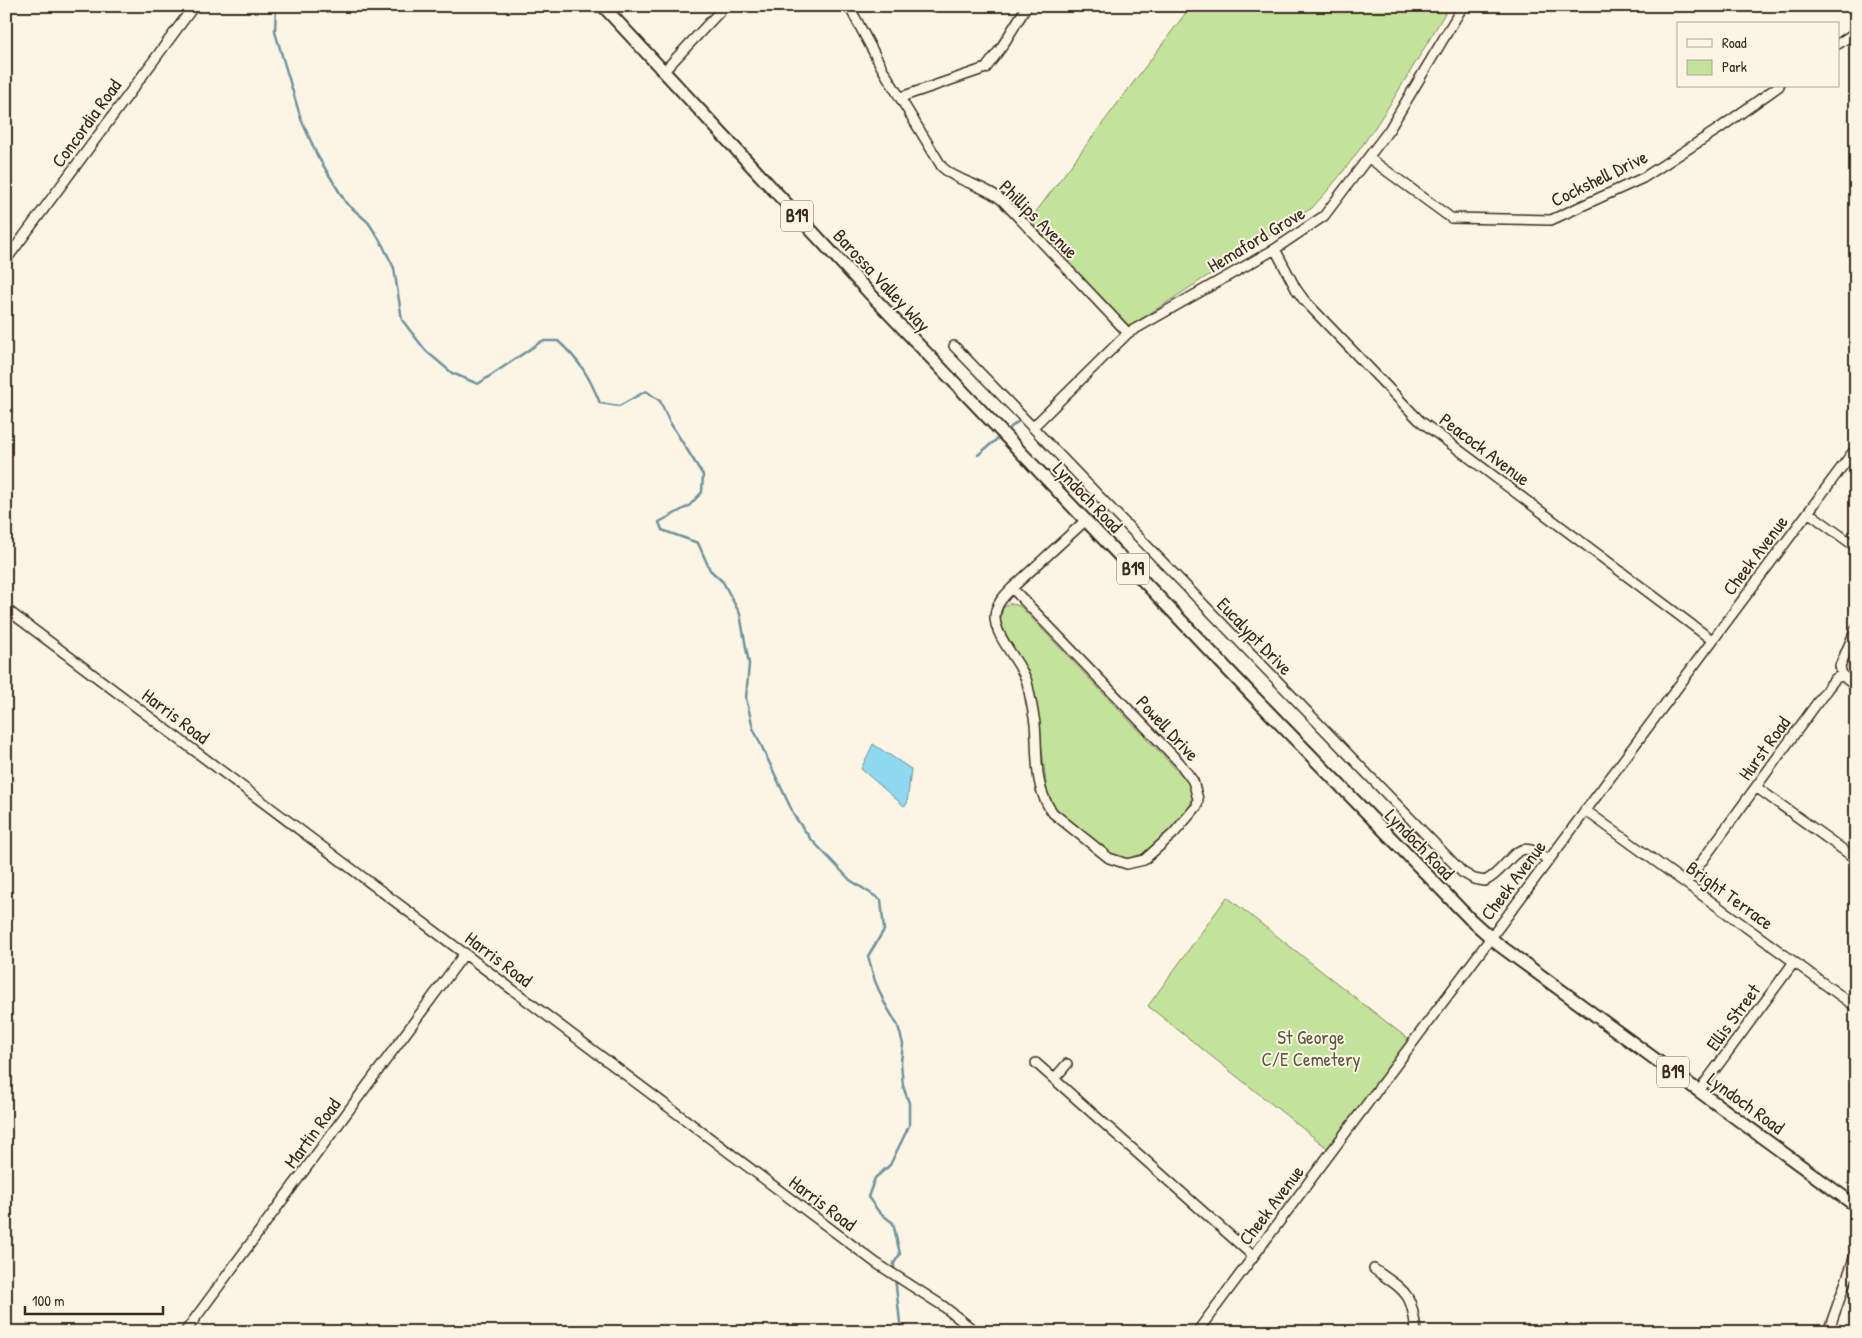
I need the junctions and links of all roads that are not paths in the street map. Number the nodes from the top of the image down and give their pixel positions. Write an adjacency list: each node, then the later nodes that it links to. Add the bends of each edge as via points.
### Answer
1 (194, 6): 14 (street, Concordia Road)
2 (603, 6): 9 (main road, Barossa Valley Way / B19)
3 (725, 6): 9 (street)
4 (849, 6): 11 (street, Phillips Avenue, via 882,68)
5 (1027, 6): 11 (street, via 986,68)
6 (1463, 6): 12 (street, Hemaford Grove, via 1389,130)
7 (1856, 32): 8 (street)
8 (1840, 43)
9 (663, 72): 18 (main road, Barossa Valley Way / B19)
10 (1776, 88): 12 (street, Cockshell Drive, via 1643,178 1551,220 1451,218)
11 (902, 97): 15 (street, Phillips Avenue, via 942,167 950,174 986,188 999,198)
12 (1368, 158): 13 (street, Hemaford Grove, via 1324,216)
13 (1275, 249): 15 (street, Hemaford Grove); 26 (street, Peacock Avenue, via 1304,300 1419,420)
14 (6, 260)
15 (1128, 334): 17 (street, Hemaford Grove)
16 (954, 346): 17 (street, Eucalypt Drive)
17 (1033, 427): 32 (street, Eucalypt Drive, via 1462,872 1485,881 1499,872 1510,857 1525,849 1537,851)
18 (1014, 445): 21 (main road, Lyndoch Road / B19)
19 (1856, 448): 20 (street, Cheek Avenue)
20 (1808, 512): 22 (street); 26 (street, Cheek Avenue)
21 (1086, 520): 23 (street, Powell Drive); 34 (main road, Lyndoch Road / B19)
22 (1856, 547)
23 (1012, 588): 23 (street, Powell Drive, via 996,609 996,624 1026,680 1035,722 1040,787 1046,804 1052,813 1109,858 1127,864 1144,860 1193,813 1198,799 1193,781 1180,762)
24 (6, 609): 35 (street, Harris Road)
25 (1856, 629): 27 (street, via 1840,666)
26 (1712, 640): 30 (street, Cheek Avenue)
27 (1842, 675): 28 (street); 29 (street, Hurst Road, via 1828,688)
28 (1856, 687)
29 (1756, 787): 31 (street); 33 (street, Hurst Road)
30 (1585, 810): 32 (street, Cheek Avenue); 33 (street, Bright Terrace)
31 (1856, 859)
32 (1548, 860): 34 (street, Cheek Avenue)
33 (1686, 883): 36 (street, Bright Terrace)
34 (1490, 938): 41 (main road, Lyndoch Road / B19); 44 (street, Cheek Avenue)
35 (465, 954): 46 (street, Martin Road); 47 (street, Harris Road, via 814,1217)
36 (1794, 962): 37 (street, Bright Terrace); 41 (street, Ellis Street)
37 (1856, 1007)
38 (1036, 1063): 40 (street)
39 (1067, 1064): 40 (street)
40 (1054, 1079): 44 (street)
41 (1699, 1091): 42 (main road, Lyndoch Road / B19)
42 (1856, 1206)
43 (1856, 1253): 50 (street)
44 (1253, 1256): 48 (street, Cheek Avenue)
45 (1374, 1269): 49 (street, via 1402,1289 1413,1305)
46 (185, 1332)
47 (976, 1332)
48 (1197, 1332)
49 (1416, 1332)
50 (1828, 1332)

